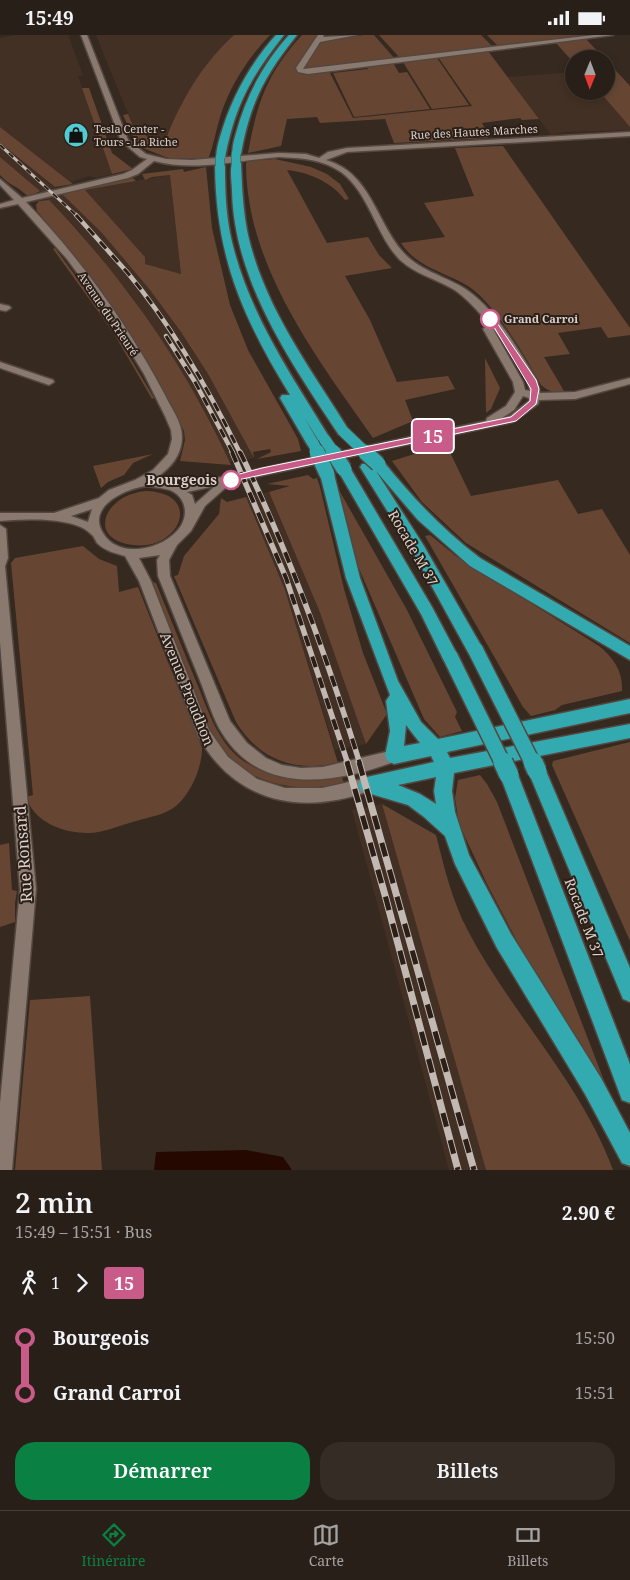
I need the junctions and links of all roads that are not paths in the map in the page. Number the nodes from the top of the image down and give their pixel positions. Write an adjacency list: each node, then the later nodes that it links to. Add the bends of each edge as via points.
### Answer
1 (84, 35): 8 (street, via 125,141)
2 (280, 35): 20 (highway, via 247,79 231,112 220,162 220,204 225,239 254,322 268,349 273,376)
3 (293, 35): 22 (highway, Rocade M 37, bridge, via 271,63 245,113 236,159 238,218 254,273 288,343 344,432)
4 (354, 35): 6 (street)
5 (610, 35): 6 (street, via 300,71 298,68)
6 (319, 37)
7 (630, 134): 9 (street, Rue des Hautes Marches, via 347,150)
8 (153, 159): 9 (street, via 189,163 274,154); 11 (street, via 133,173)
9 (320, 160): 13 (street, via 345,171 357,181 403,258 423,272 461,290)
10 (0, 181): 11 (street, Avenue du Prieuré)
11 (21, 203): 12 (street); 21 (street, Avenue du Prieuré, via 85,279 149,375 177,434)
12 (3, 206)
13 (480, 309): 17 (street, via 518,382); 18 (street, via 532,380)
14 (0, 365): 16 (street)
15 (630, 381): 18 (street, via 561,399)
16 (49, 383)
17 (520, 392): 18 (street); 19 (street, via 510,408)
18 (536, 397): 19 (street, via 513,419)
19 (480, 425): 23 (street)
20 (319, 442): 38 (highway, bridge, via 353,579); 47 (highway, Rocade M 37, bridge, via 344,469 423,603 509,775)
21 (167, 465): 24 (street); 25 (street)
22 (372, 465): 35 (highway, via 426,522 456,548); 46 (highway, Rocade M 37, bridge, via 476,649 537,771)
23 (231, 480): 25 (street); 29 (street, via 201,503)
24 (136, 484): 25 (street, via 153,482); 26 (street, via 118,490)
25 (175, 489): 29 (street, via 189,500)
26 (103, 501): 27 (street); 31 (street, via 95,515)
27 (54, 516): 28 (street); 31 (street)
28 (0, 517)
29 (192, 518): 32 (street, via 185,533)
30 (0, 529): 34 (street, Rue Ronsard)
31 (96, 531): 33 (street, via 110,547)
32 (172, 544): 33 (street, via 156,551); 42 (street, Avenue Proudhon, via 163,560 164,576 225,725 251,756 273,768 312,776)
33 (130, 553): 44 (street, Avenue Proudhon, via 145,581 203,732 222,763 261,788 291,795 322,795)
34 (0, 566): 49 (street, Rue Ronsard, via 28,889)
35 (610, 643): 36 (highway); 37 (highway, via 623,655)
36 (630, 654)
37 (630, 668)
38 (391, 682): 41 (highway, via 415,727); 42 (highway, via 398,720)
39 (630, 706): 41 (highway)
40 (630, 731): 43 (highway)
41 (434, 747): 42 (highway); 43 (highway)
42 (394, 756)
43 (446, 767): 44 (highway); 45 (highway, via 444,799)
44 (367, 785): 45 (highway, via 425,804)
45 (451, 832): 48 (highway, via 491,919 593,1086)
46 (630, 991)
47 (630, 1092)
48 (630, 1155)
49 (3, 1170)

